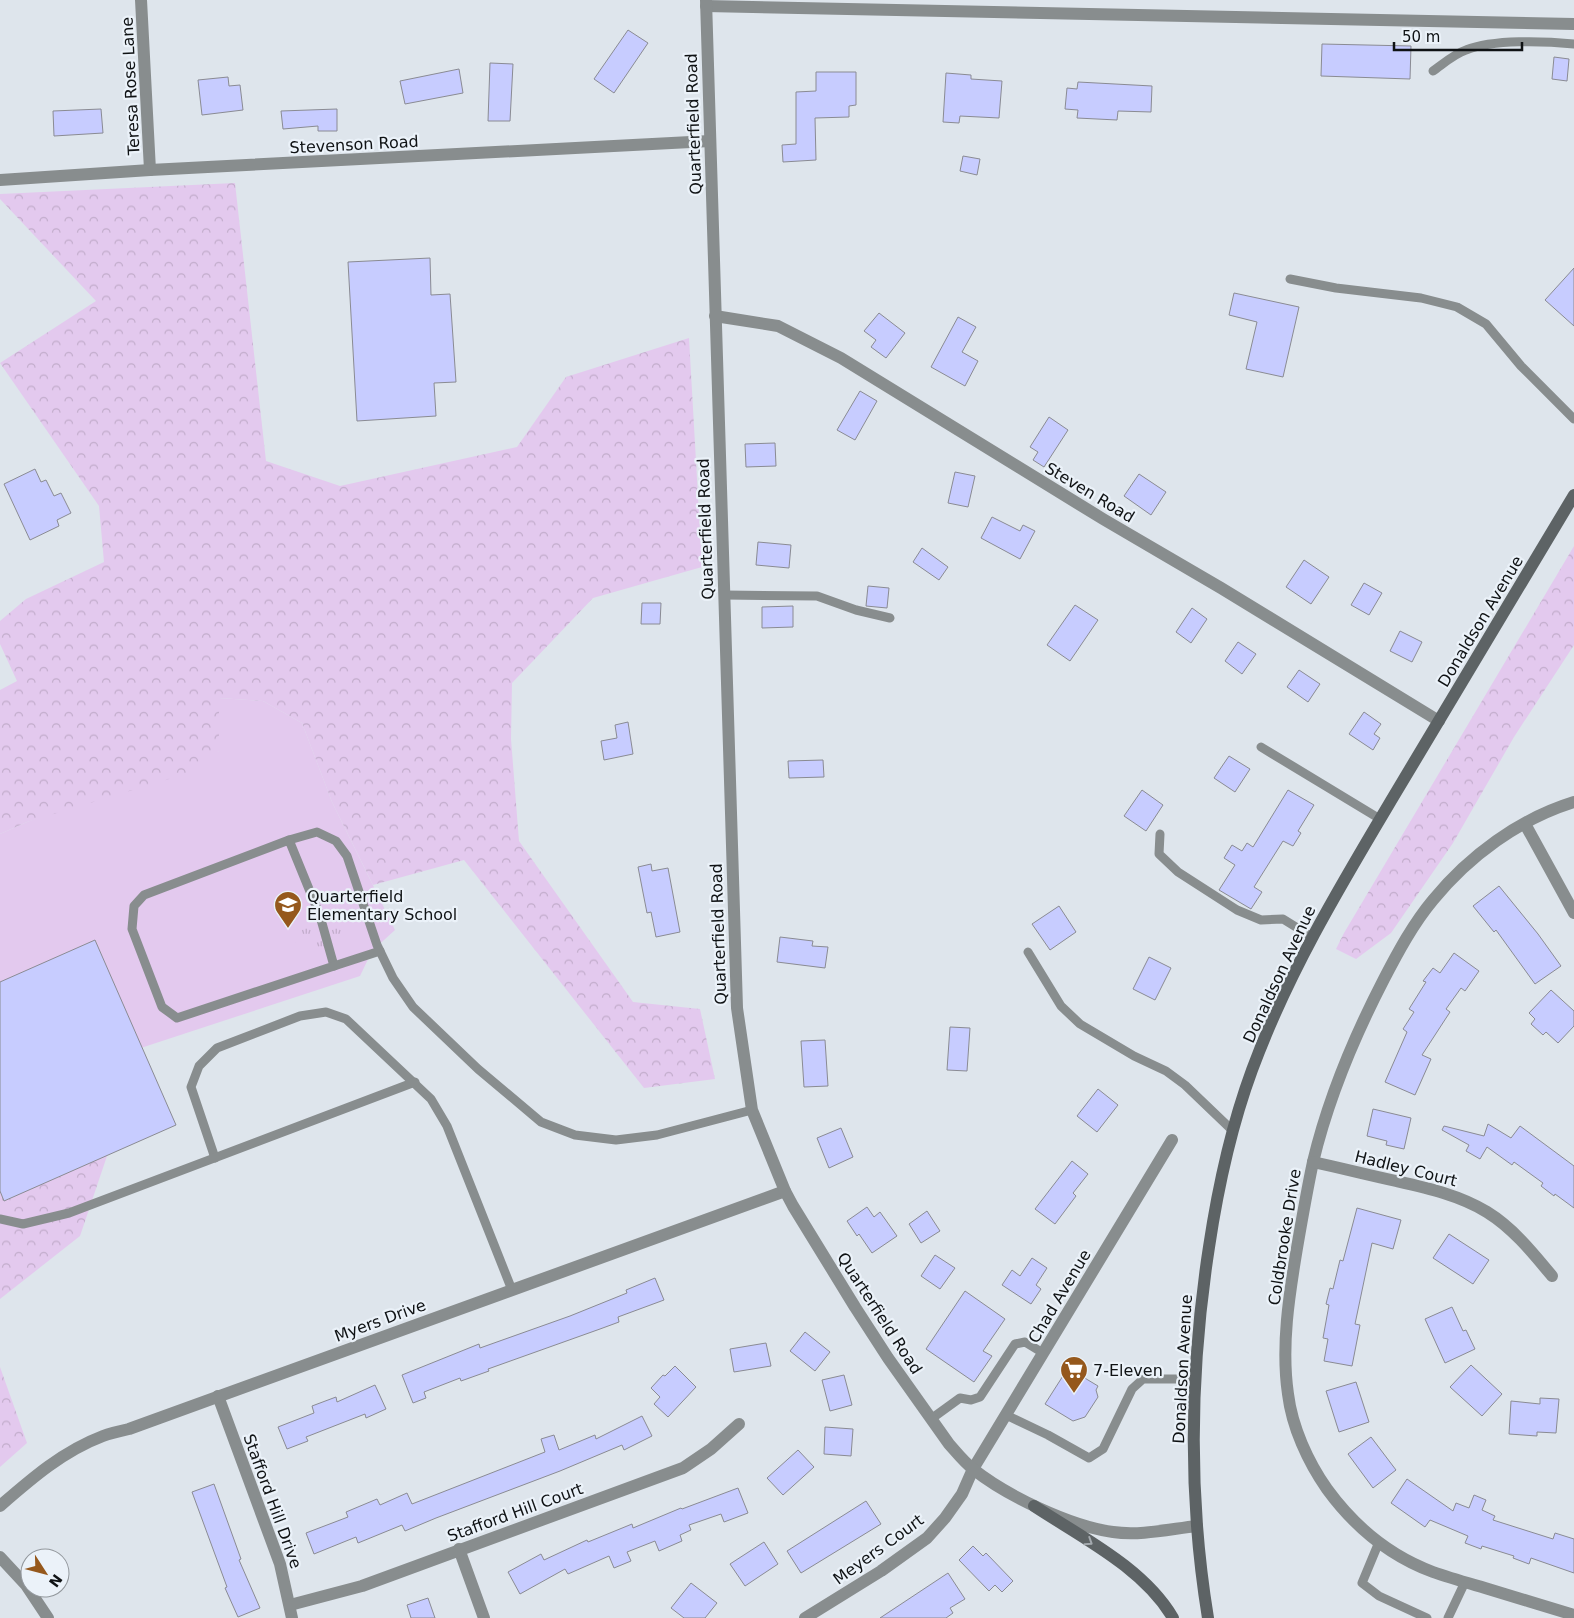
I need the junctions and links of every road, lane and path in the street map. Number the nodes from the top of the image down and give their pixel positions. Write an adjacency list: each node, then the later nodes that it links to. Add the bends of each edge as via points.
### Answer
1 (142, 0): 7 (street, Teresa Rose Lane)
2 (706, 3): 3 (street); 6 (street, Quarterfield Road)
3 (1574, 24)
4 (1574, 44): 5 (lane, via 1500,42 1465,50)
5 (1433, 71)
6 (710, 141): 7 (street, Stevenson Road); 10 (street, Quarterfield Road)
7 (150, 170): 8 (street, Stevenson Road)
8 (0, 180)
9 (1290, 279): 11 (lane, via 1421,298 1457,307 1486,324 1521,366)
10 (715, 316): 13 (street, Quarterfield Road); 15 (street, Steven Road, via 778,326 841,358)
11 (1574, 419)
12 (1574, 495): 15 (main road, Donaldson Avenue)
13 (724, 595): 14 (lane, via 817,596); 28 (street, Quarterfield Road, via 737,1008)
14 (890, 618)
15 (1439, 721): 18 (main road, Donaldson Avenue)
16 (1262, 747): 18 (lane)
17 (1574, 802): 19 (street, Coldbrooke Drive)
18 (1380, 820): 23 (main road, Donaldson Avenue)
19 (1525, 824): 22 (street); 32 (street, Coldbrooke Drive, via 1495,842 1460,870 1413,928 1357,1036 1328,1108)
20 (1160, 834): 23 (lane, via 1159,854 1178,872 1238,910 1261,920 1283,919)
21 (289, 840): 24 (lane, via 317,832 336,841 347,856); 26 (lane, via 320,916); 26 (lane, via 144,895 134,906 132,929 162,1007 177,1018)
22 (1574, 913)
23 (1312, 937): 29 (main road, Donaldson Avenue, via 1252,1069)
24 (380, 951): 26 (lane); 28 (lane, via 393,978 413,1007 478,1069 541,1122 575,1135 616,1140 657,1135)
25 (1028, 952): 29 (lane, via 1060,1006 1080,1024 1166,1071)
26 (334, 966)
27 (415, 1082): 31 (lane); 31 (lane, via 346,1019 326,1012 300,1016 217,1048 198,1066 191,1087); 36 (lane, via 431,1099 447,1126)
28 (752, 1110): 33 (street, Quarterfield Road)
29 (1232, 1130): 38 (main road, Donaldson Avenue, via 1209,1245)
30 (1172, 1140): 37 (street, Chad Avenue)
31 (215, 1158): 34 (lane, via 69,1213 23,1224)
32 (1313, 1162): 35 (street, Hadley Court, via 1431,1189 1466,1201 1506,1225); 47 (street, Coldbrooke Drive, via 1286,1334 1288,1397 1296,1430 1326,1488 1347,1515)
33 (785, 1191): 36 (street, Myers Drive); 41 (street, Quarterfield Road, via 855,1307)
34 (0, 1219)
35 (1552, 1276)
36 (512, 1290): 39 (street, Myers Drive)
37 (1043, 1353): 40 (street, Chad Avenue); 41 (lane, via 1025,1342 1015,1344 980,1397 971,1400 960,1398)
38 (1195, 1378): 40 (lane, via 1143,1379 1132,1390 1104,1449 1089,1458); 46 (main road, Donaldson Avenue)
39 (218, 1396): 44 (street, Myers Drive, via 102,1436 69,1452 38,1473); 51 (street, Stafford Hill Drive, via 280,1564)
40 (1006, 1415): 43 (street, Chad Avenue)
41 (931, 1419): 43 (street, Quarterfield Road)
42 (739, 1424): 48 (street, Stafford Hill Court, via 683,1468)
43 (973, 1469): 45 (street, Quarterfield Road); 56 (street, Meyers Court, via 962,1494 927,1538)
44 (0, 1506)
45 (1034, 1506): 46 (street, Quarterfield Road, via 1113,1532); 57 (main road, one-way to 57, via 1132,1571 1166,1605)
46 (1197, 1526): 58 (main road)
47 (1379, 1542): 50 (street, Coldbrooke Drive, via 1410,1561); 59 (lane, via 1362,1583 1379,1596)
48 (459, 1549): 51 (street, Stafford Hill Court, via 362,1586); 55 (street)
49 (0, 1557): 53 (street, via 26,1585)
50 (1465, 1582): 52 (street, Coldbrooke Drive); 60 (lane)
51 (290, 1605): 54 (street, Stafford Hill Drive)
52 (1574, 1615)
53 (48, 1618)
54 (292, 1618)
55 (484, 1618)
56 (805, 1618)
57 (1174, 1618)
58 (1208, 1618)
59 (1427, 1618)
60 (1448, 1618)

